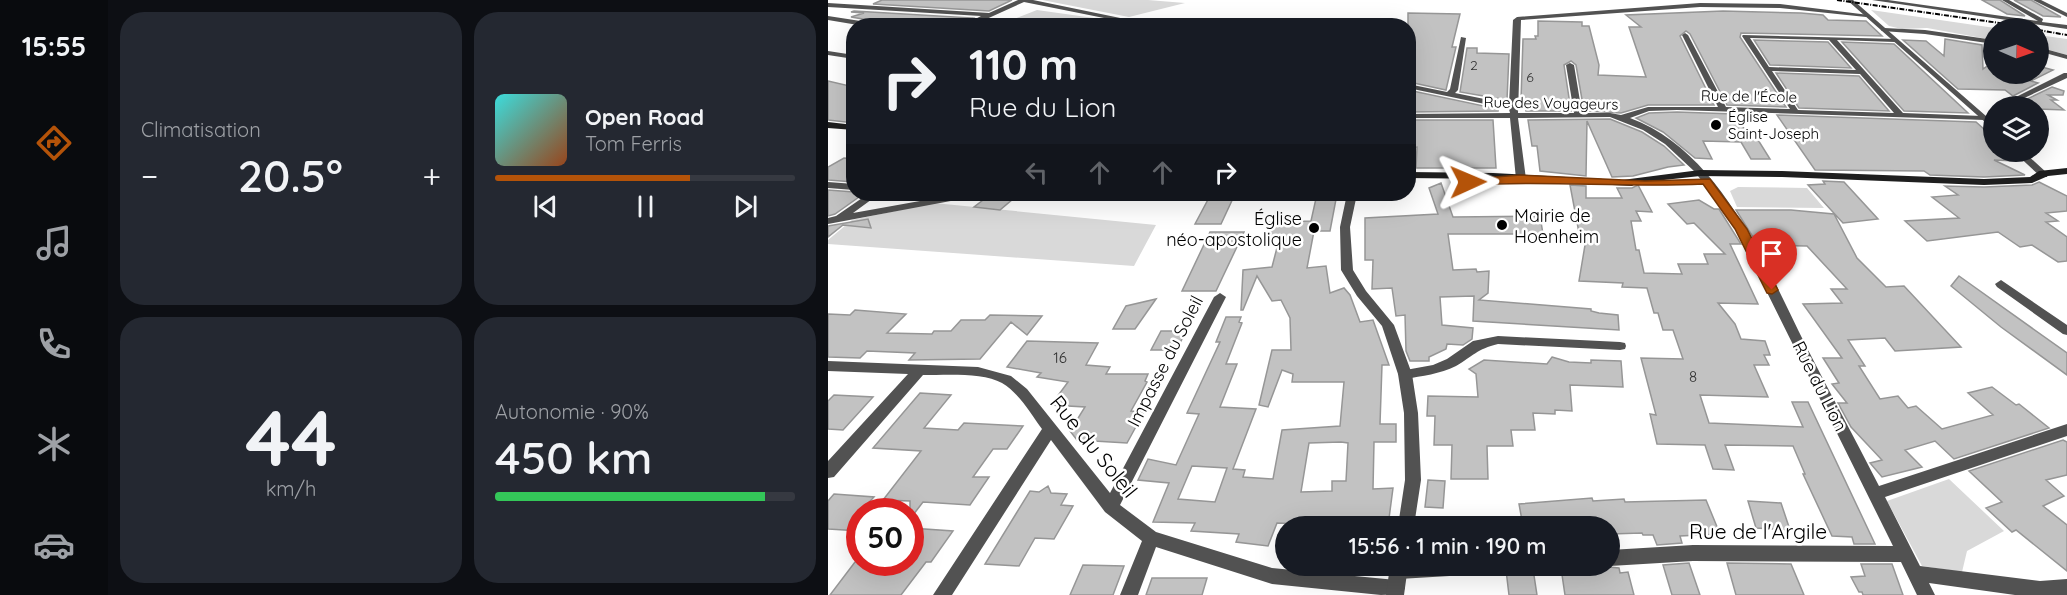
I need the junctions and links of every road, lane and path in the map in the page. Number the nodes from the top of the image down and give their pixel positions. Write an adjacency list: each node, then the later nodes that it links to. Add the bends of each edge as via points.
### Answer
1 (870, 0): 10 (street)
2 (1023, 0): 14 (street); 19 (street)
3 (1850, 0): 15 (street)
4 (1875, 0): 7 (street)
5 (2005, 0): 21 (street)
6 (2036, 0): 16 (street)
7 (1900, 2): 13 (street)
8 (828, 4): 10 (street)
9 (1952, 4): 13 (street)
10 (857, 5): 12 (street); 17 (street)
11 (927, 5): 12 (street)
12 (916, 10): 14 (street)
13 (1966, 13): 21 (street)
14 (990, 15): 18 (street)
15 (1866, 15): 23 (street); 41 (street, via 1774,6 1700,5 1523,16 1516,20)
16 (2067, 15)
17 (828, 18): 20 (street)
18 (983, 18)
19 (1120, 18)
20 (846, 21)
21 (2050, 25): 22 (street)
22 (2067, 27)
23 (1884, 30): 27 (street); 28 (street)
24 (1685, 35): 40 (street)
25 (1463, 38): 38 (street, via 1454,90)
26 (1831, 38): 27 (street); 34 (street, via 1745,36); 35 (street)
27 (1895, 40): 47 (street)
28 (1983, 40)
29 (828, 53): 31 (street)
30 (2049, 53): 32 (street)
31 (846, 56)
32 (2067, 57)
33 (1570, 65): 44 (street)
34 (1767, 69): 35 (street); 42 (street)
35 (1862, 72): 43 (street)
36 (2067, 75): 39 (street)
37 (1416, 88): 38 (street)
38 (1449, 94): 41 (street)
39 (2023, 96)
40 (1723, 109): 42 (street, Rue de l'École); 46 (street, Rue de l'École, via 1648,109)
41 (1514, 111): 44 (street, Rue des Voyageurs); 45 (street, Rue des Voyageurs); 55 (street)
42 (1795, 111): 43 (street, Rue de l'École)
43 (1900, 114): 47 (street, Rue de l'École)
44 (1578, 115): 46 (street, Rue des Voyageurs)
45 (1416, 116)
46 (1624, 117): 54 (street, Rue des Voyageurs, via 1647,127 1676,149)
47 (1981, 117)
48 (828, 124): 49 (main road)
49 (846, 127)
50 (2030, 162): 53 (street)
51 (2067, 171): 53 (main road)
52 (1416, 175): 55 (main road)
53 (2044, 175): 54 (main road, via 2012,182)
54 (1703, 177): 55 (main road, via 1658,184); 73 (street, Rue du Lion, via 1741,229)
55 (1521, 179): 56 (main road)
56 (1416, 183)
57 (828, 185): 58 (street)
58 (846, 186)
59 (863, 201): 62 (street)
60 (936, 201): 62 (street)
61 (1351, 201): 69 (street, via 1345,227 1347,270 1388,325)
62 (832, 221)
63 (2001, 284): 65 (street)
64 (1220, 297): 74 (street, Impasse du Soleil)
65 (2067, 331)
66 (1620, 346): 69 (street, via 1498,340 1478,344 1435,369)
67 (828, 366): 68 (street, Rue du Soleil)
68 (919, 370): 70 (street, Rue du Soleil, via 978,372 1006,379); 72 (street)
69 (1405, 374): 75 (street, via 1411,413 1413,480)
70 (1050, 429): 74 (street, Rue du Soleil); 83 (street)
71 (2067, 430): 73 (street)
72 (828, 472)
73 (1875, 494): 77 (street, Rue du Lion)
74 (1111, 507): 76 (street, Rue du Soleil)
75 (1408, 516)
76 (1151, 538): 81 (street, Rue du Soleil, via 1272,576); 84 (street)
77 (1906, 554): 78 (street, Rue de l'Argile, via 1693,553); 79 (street, Rue du Lion)
78 (1620, 557)
79 (1915, 573): 82 (street, via 2040,590); 85 (street, Rue du Lion)
80 (1419, 576): 81 (street)
81 (1397, 580)
82 (2067, 587)
83 (942, 595)
84 (1130, 595)
85 (1926, 595)

